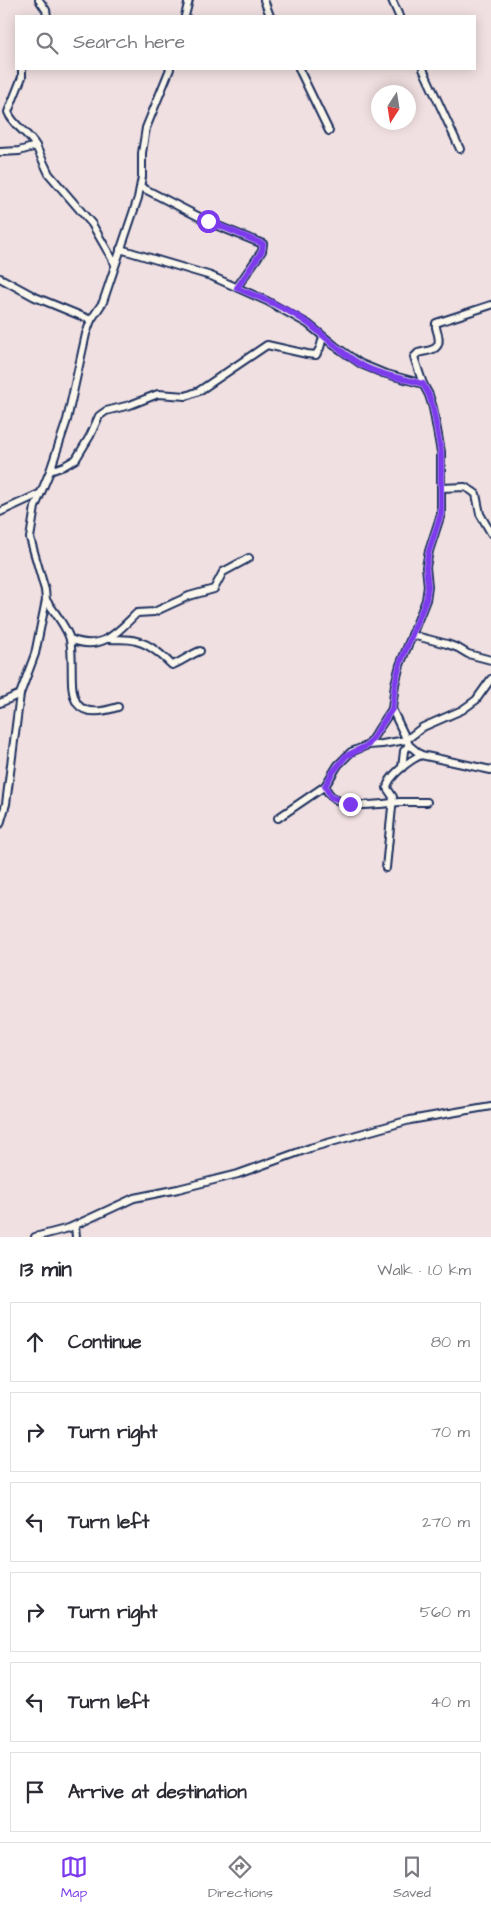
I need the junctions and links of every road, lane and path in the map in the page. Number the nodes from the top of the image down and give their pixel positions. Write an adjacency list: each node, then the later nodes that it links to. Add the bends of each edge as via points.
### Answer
1 (39, 0): 5 (street)
2 (189, 0): 6 (street)
3 (264, 0): 7 (street)
4 (392, 0): 8 (street)
5 (47, 15)
6 (185, 15)
7 (270, 15)
8 (399, 15)
9 (22, 70): 14 (street, via 8,112)
10 (170, 70): 17 (street, via 146,128)
11 (299, 70): 13 (street)
12 (423, 70): 15 (street)
13 (329, 130)
14 (36, 146): 16 (street); 19 (street, via 49,174 92,224)
15 (460, 149)
16 (0, 152)
17 (141, 187): 18 (street); 21 (street, via 213,224 263,244 262,251)
18 (120, 249): 19 (street); 21 (street, via 211,276)
19 (115, 264): 23 (street, via 103,302)
20 (0, 278): 23 (street)
21 (237, 288): 24 (street, via 288,312)
22 (491, 305): 25 (street, via 436,323 437,348 414,357)
23 (91, 320): 26 (street, via 67,420)
24 (323, 337): 25 (street, via 366,366); 26 (street, via 316,355 267,345 200,391 186,396 158,394 106,411 99,416 76,459)
25 (423, 384): 27 (street, via 433,408 441,452)
26 (50, 471): 28 (street)
27 (441, 488): 30 (street, via 465,488 476,494 480,514); 33 (street, via 441,514 426,567 426,600)
28 (39, 494): 29 (street); 32 (street, via 30,538)
29 (0, 512)
30 (491, 533)
31 (249, 558): 35 (street, via 223,572 214,589 154,612 137,613)
32 (46, 600): 34 (street); 39 (street, via 35,654)
33 (412, 635): 37 (street); 42 (street, via 397,678)
34 (70, 639): 35 (street, via 92,643); 41 (street, via 72,692 77,702 95,712)
35 (108, 639): 36 (street, via 141,642 172,665)
36 (200, 652)
37 (491, 660)
38 (491, 679): 43 (street, via 476,700 462,710 422,727)
39 (20, 694): 40 (street); 52 (street, via 6,804)
40 (0, 704)
41 (118, 707)
42 (392, 709): 43 (street); 44 (street)
43 (407, 743): 44 (street); 45 (street); 46 (street)
44 (368, 745): 48 (street, via 346,756)
45 (421, 755): 46 (street); 47 (street)
46 (402, 768): 50 (street, via 388,782)
47 (491, 770)
48 (325, 786): 50 (street, via 331,797 341,802 366,805); 51 (street)
49 (427, 802): 50 (street)
50 (392, 803): 53 (street)
51 (278, 818)
52 (0, 824)
53 (386, 868)
54 (491, 1106): 55 (street, via 410,1120 310,1148 243,1172 134,1198)
55 (75, 1226): 56 (street); 57 (street)
56 (36, 1237)
57 (76, 1237)

